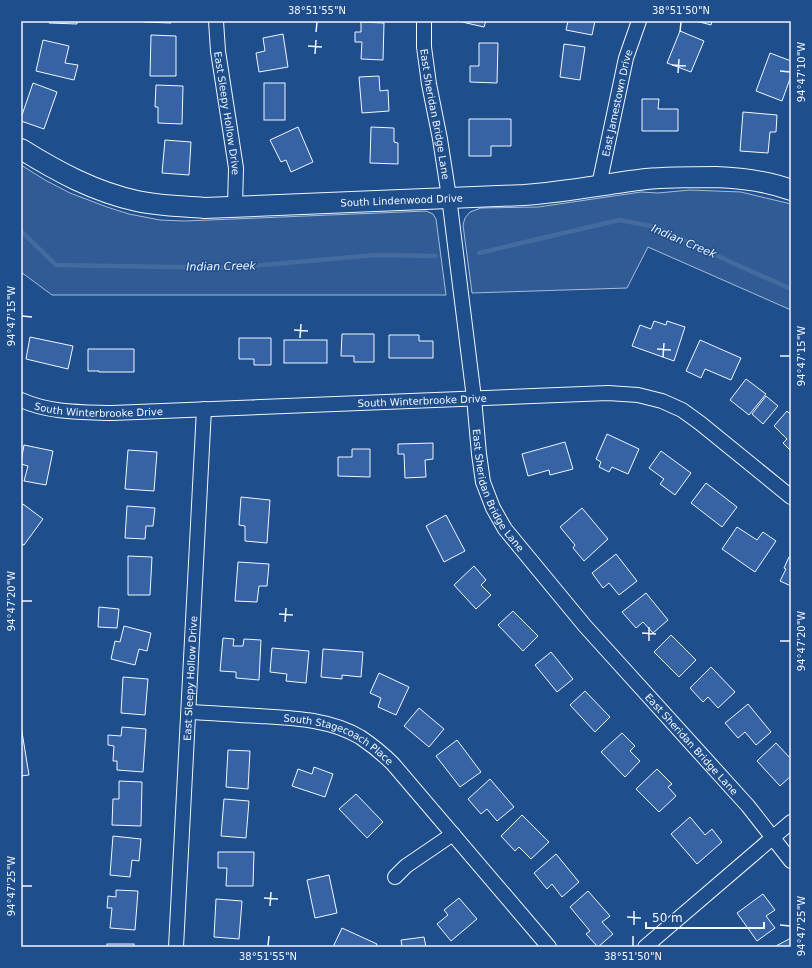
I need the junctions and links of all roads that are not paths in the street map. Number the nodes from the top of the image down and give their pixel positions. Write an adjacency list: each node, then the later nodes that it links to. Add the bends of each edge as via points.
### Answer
1 (216, 21): 8 (street, East Sleepy Hollow Drive, via 218,51 236,168)
2 (424, 21): 7 (street, East Sheridan Bridge Lane, via 424,47 429,84)
3 (639, 21): 5 (street, East Jamestown Drive, via 626,58)
4 (21, 149): 8 (street, South Lindenwood Drive, via 69,177 115,196 160,205 204,208)
5 (599, 186): 6 (street, South Lindenwood Drive, via 690,176 739,178); 7 (street, South Lindenwood Drive, via 548,193)
6 (791, 190)
7 (449, 198): 8 (street, South Lindenwood Drive); 9 (street, East Sheridan Bridge Lane)
8 (235, 206)
9 (474, 398): 11 (street, South Winterbrooke Drive); 12 (street, South Winterbrooke Drive, via 608,393 638,395 662,401 682,410 700,423); 16 (street, East Sheridan Bridge Lane, via 483,482 505,529 584,626 748,806)
10 (21, 400): 11 (street, South Winterbrooke Drive, via 37,406 78,412)
11 (204, 409): 13 (street, East Sleepy Hollow Drive)
12 (791, 497)
13 (189, 712): 15 (street, South Stagecoach Place, via 316,721 353,734 377,749 393,764); 19 (street, East Sleepy Hollow Drive)
14 (791, 822): 16 (street)
15 (453, 834): 18 (street, via 406,866); 20 (street, South Stagecoach Place)
16 (773, 837): 17 (street, East Sheridan Bridge Lane); 21 (street)
17 (791, 861)
18 (395, 877)
19 (176, 947)
20 (548, 947)
21 (645, 947)

